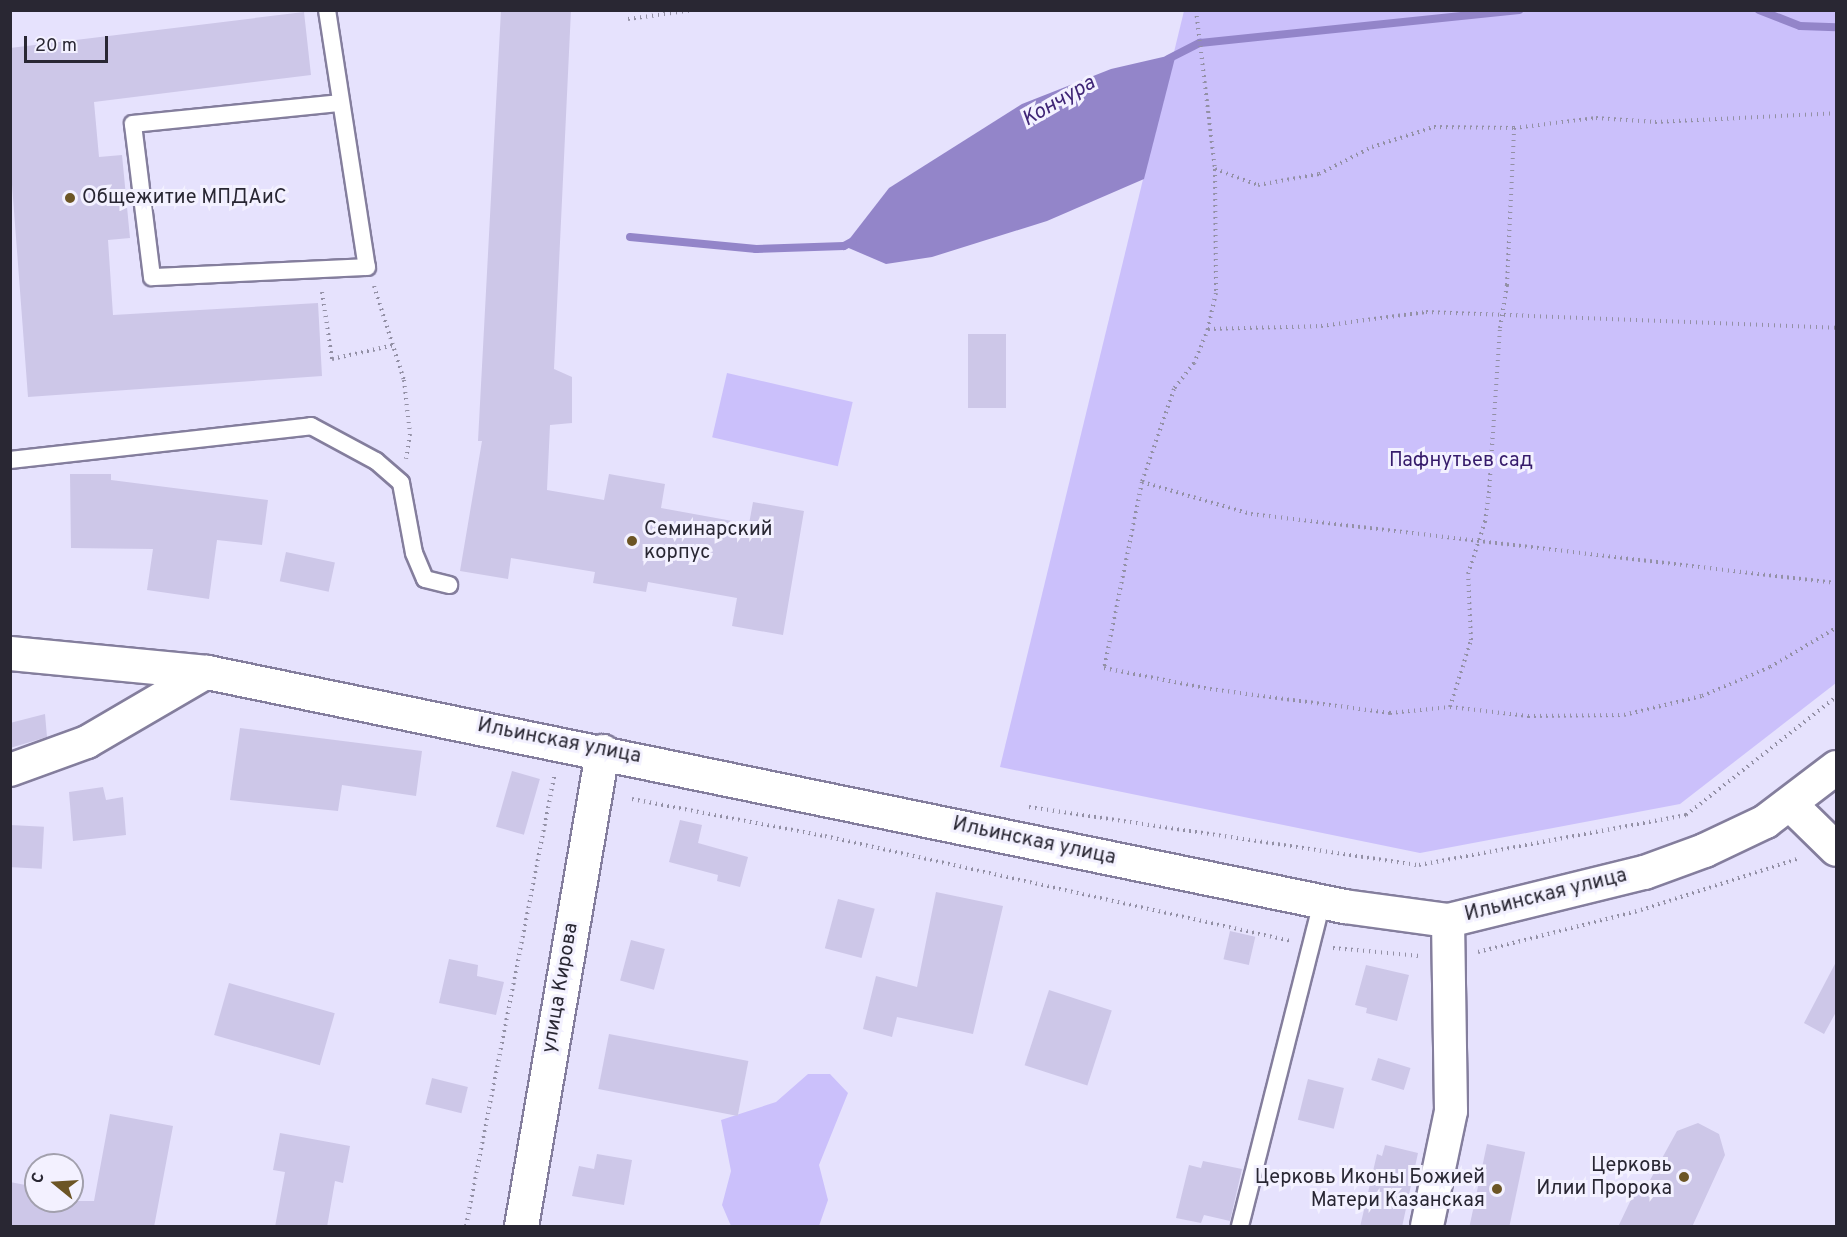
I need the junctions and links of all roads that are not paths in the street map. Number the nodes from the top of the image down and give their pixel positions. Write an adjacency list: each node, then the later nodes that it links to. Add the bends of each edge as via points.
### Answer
1 (327, 10): 2 (lane)
2 (338, 103): 2 (lane, via 134,124 153,277 367,267)
3 (10, 459): 4 (lane, via 311,426 376,461 401,483 414,553 426,579)
4 (448, 585)
5 (10, 653): 6 (main road, Ильинская улица)
6 (207, 672): 7 (main road, Ильинская улица); 9 (street, via 87,742)
7 (602, 751): 12 (main road, Ильинская улица); 14 (main road, улица Кирова)
8 (1836, 767): 10 (main road, Ильинская улица)
9 (10, 770)
10 (1790, 804): 11 (main road); 13 (main road, Ильинская улица, via 1704,850 1644,872)
11 (1836, 849)
12 (1322, 902): 13 (main road, Ильинская улица); 15 (lane)
13 (1448, 920): 16 (street, via 1451,1111)
14 (521, 1227)
15 (1240, 1227)
16 (1427, 1227)

